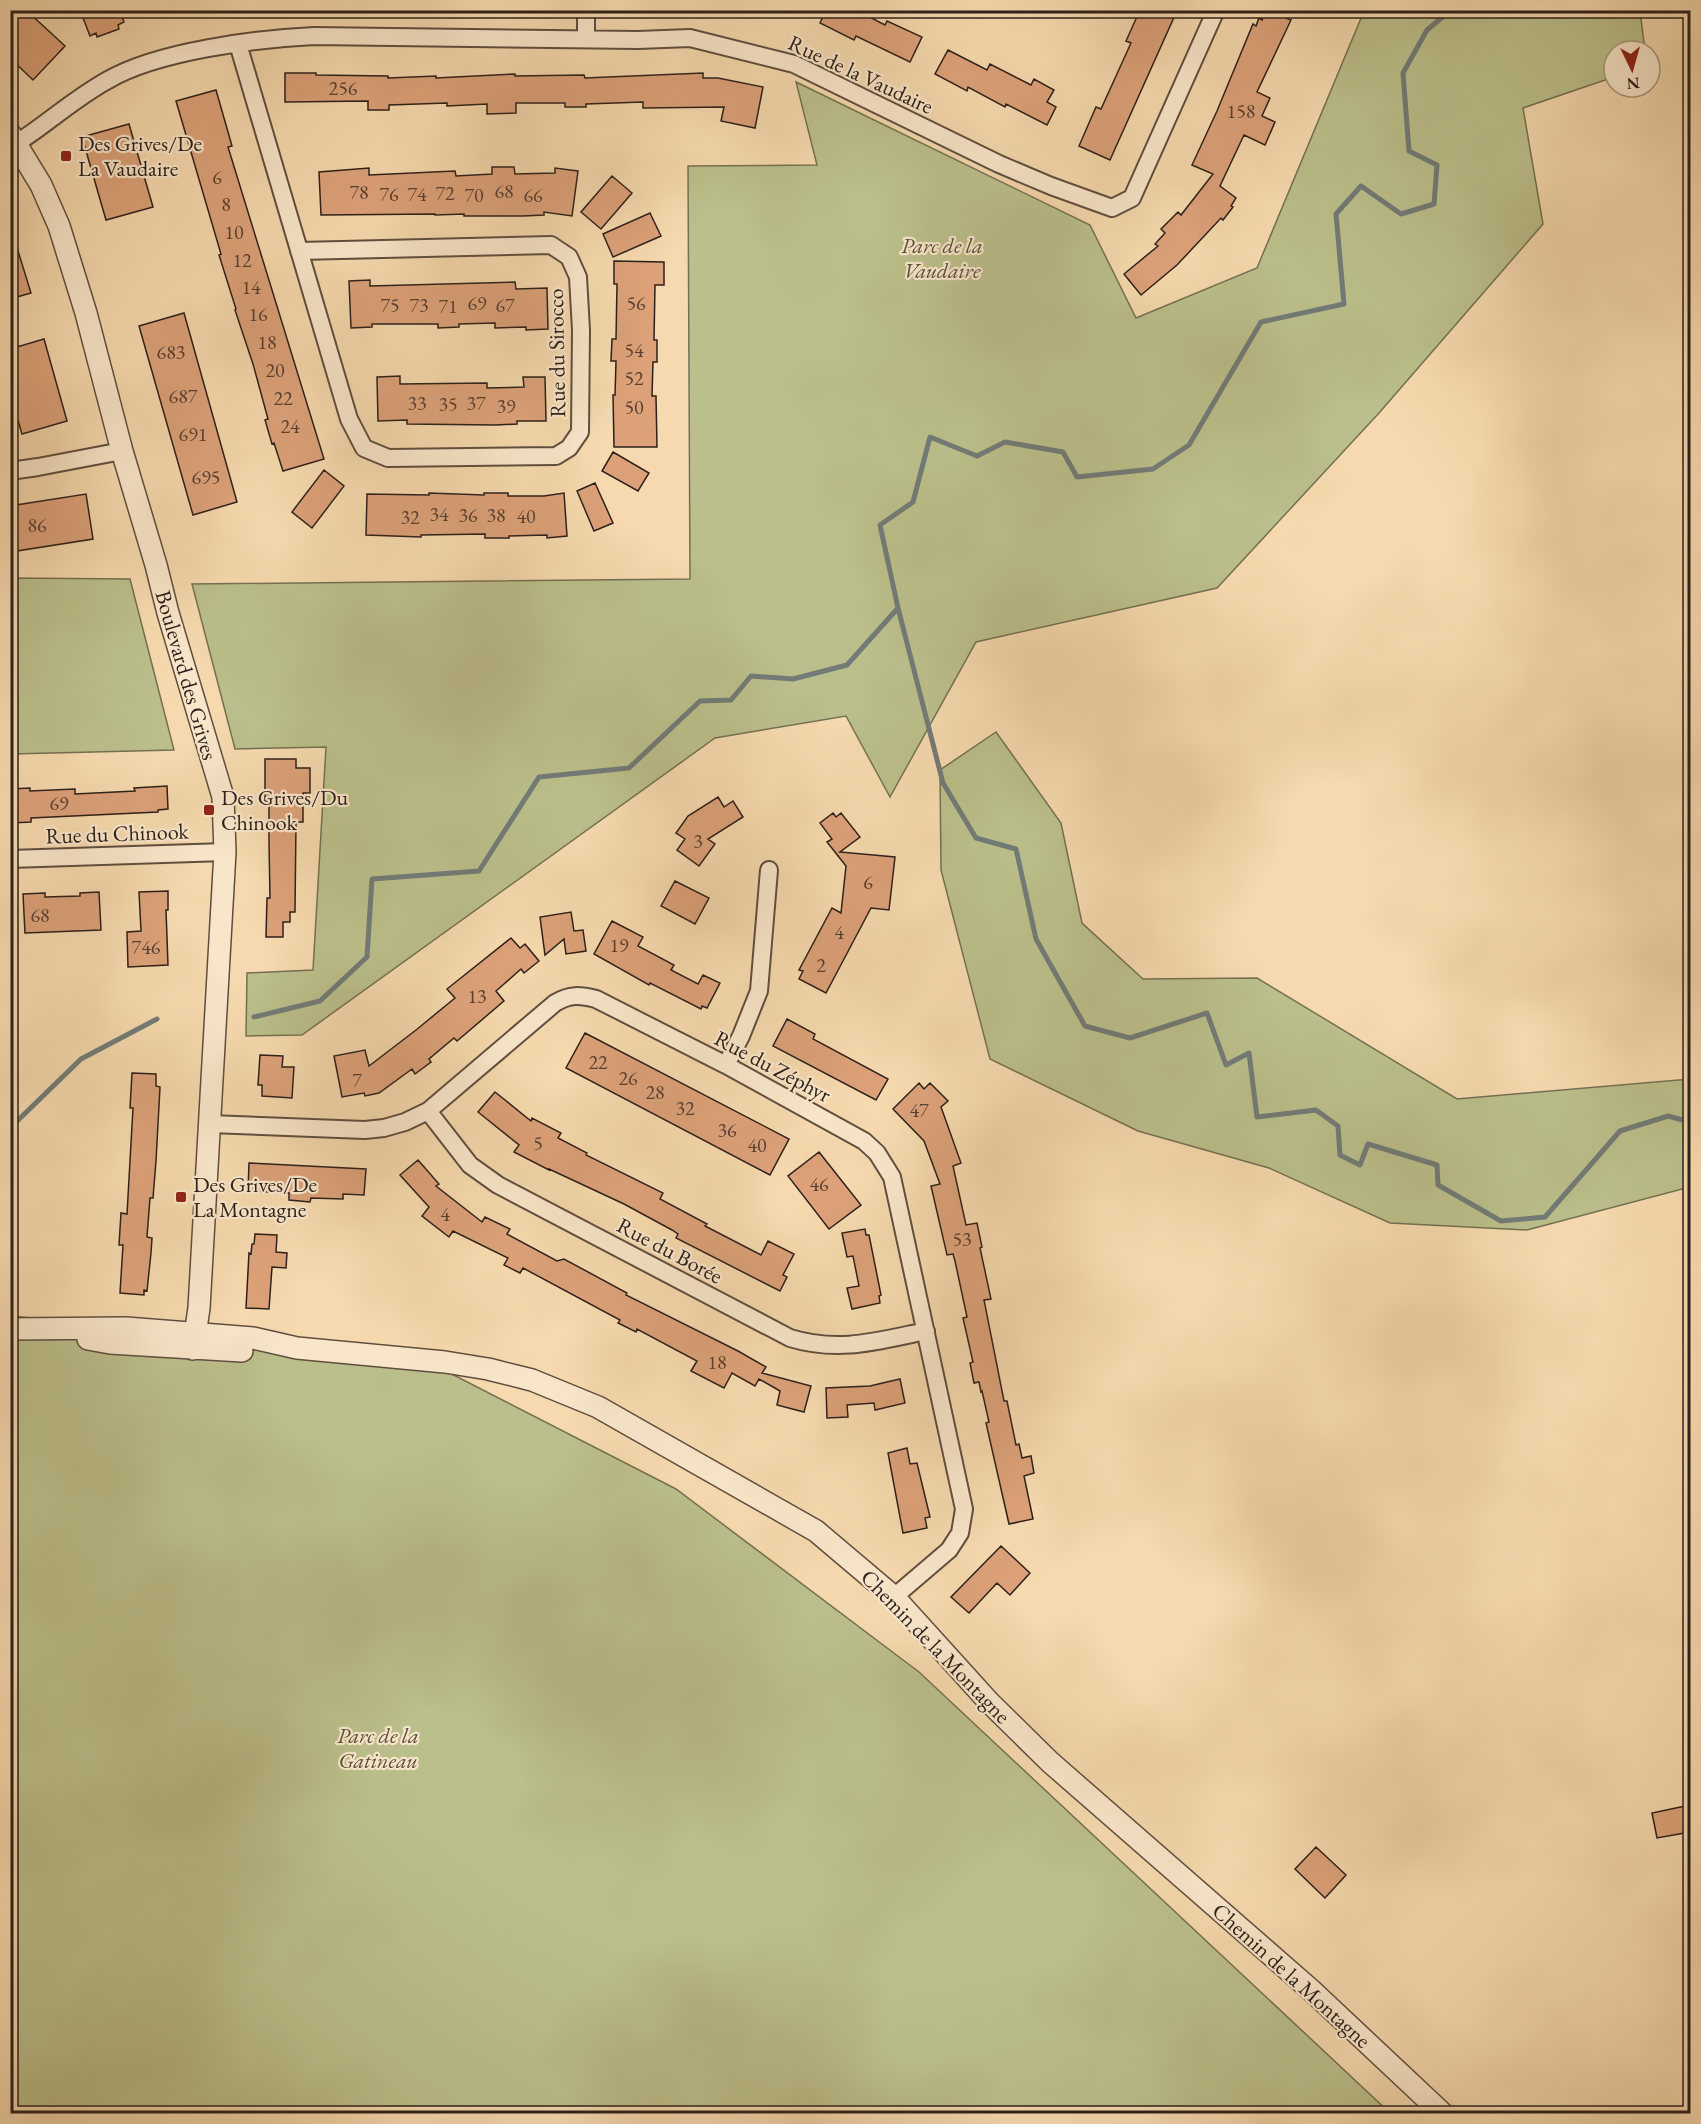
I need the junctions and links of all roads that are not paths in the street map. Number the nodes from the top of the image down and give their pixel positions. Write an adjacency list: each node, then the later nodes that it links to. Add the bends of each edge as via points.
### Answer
1 (586, 10): 3 (street)
2 (1216, 10): 3 (street, Rue de la Vaudaire, via 1132,198 1112,208 999,164 794,64 690,38)
3 (586, 39): 4 (street, Rue de la Vaudaire, via 314,36)
4 (238, 44): 5 (street, Rue de la Vaudaire, via 150,63 110,79); 6 (street, Rue du Sirocco)
5 (14, 139): 7 (street, Boulevard des Grives, via 59,226)
6 (298, 251): 6 (street, Rue du Sirocco, via 551,245 570,257 578,277 581,330 579,432 569,448 556,456 388,458 364,448 349,419)
7 (122, 451): 8 (street); 9 (street, Boulevard des Grives, via 223,797)
8 (10, 471)
9 (225, 852): 10 (street, Rue du Chinook); 14 (street, Boulevard des Grives)
10 (10, 859)
11 (769, 870): 12 (street, via 759,991)
12 (726, 1065): 13 (street, Rue du Zéphyr, via 596,999 575,995 555,1003); 16 (street, Rue du Zéphyr, via 864,1141 878,1153 892,1177)
13 (428, 1111): 14 (street, Rue du Zéphyr, via 405,1122 365,1130); 16 (street, Rue du Borée, via 470,1166 491,1181 790,1338 843,1347)
14 (210, 1124): 17 (street, Boulevard des Grives)
15 (21, 1330): 17 (street, Chemin de la Montagne, via 126,1328)
16 (926, 1331): 18 (street, Rue du Zéphyr, via 964,1521 949,1550)
17 (194, 1341): 18 (street, Chemin de la Montagne, via 253,1338 297,1348 456,1364 532,1380 635,1427 816,1531)
18 (894, 1598): 19 (street, Chemin de la Montagne, via 1050,1762 1311,1990)
19 (1443, 2114)

